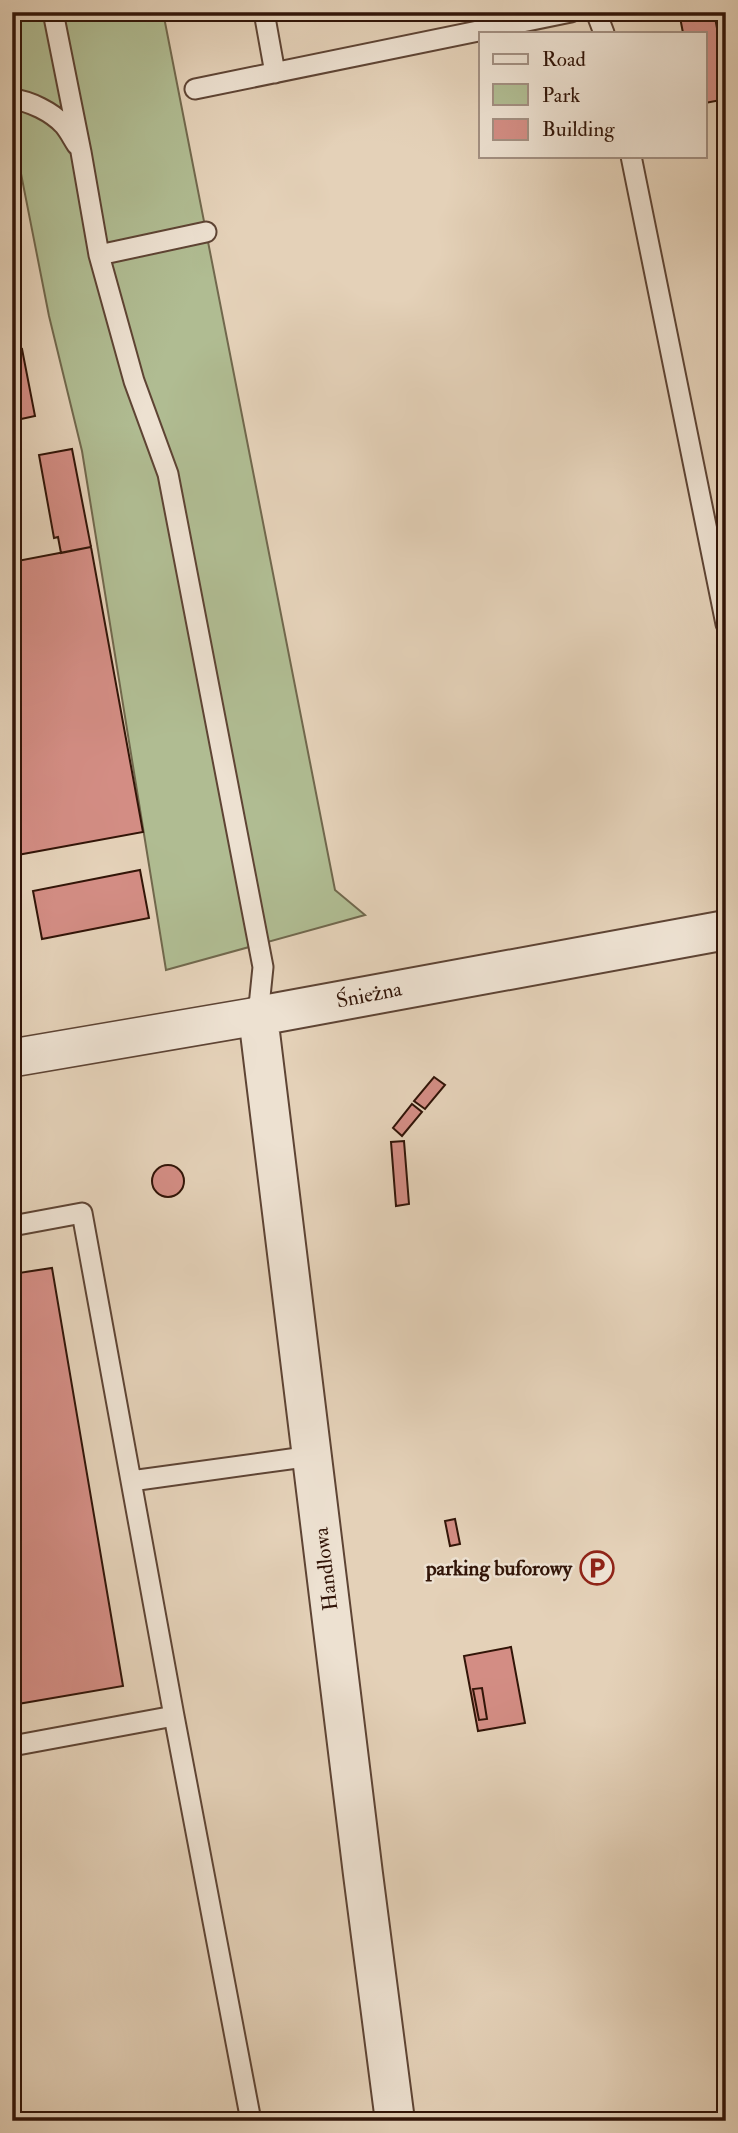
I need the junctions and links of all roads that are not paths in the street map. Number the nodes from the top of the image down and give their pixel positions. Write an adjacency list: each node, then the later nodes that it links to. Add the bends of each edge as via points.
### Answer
1 (53, 12): 9 (lane)
2 (264, 12): 6 (lane)
3 (572, 12): 6 (lane)
4 (596, 12): 5 (lane)
5 (604, 32)
6 (275, 73): 7 (lane)
7 (195, 89)
8 (12, 99): 9 (lane, via 48,113 65,126)
9 (81, 152): 12 (lane)
10 (631, 158): 13 (lane)
11 (206, 232): 12 (lane)
12 (99, 255): 15 (lane, via 134,381 168,474 263,967)
13 (726, 624)
14 (726, 930): 15 (street, Śnieżna)
15 (258, 1016): 16 (street, Śnieżna); 18 (street, Handlowa)
16 (12, 1058)
17 (12, 1226): 19 (lane, via 82,1213)
18 (312, 1456): 19 (lane); 23 (street, Handlowa)
19 (131, 1482): 20 (lane)
20 (174, 1716): 21 (lane); 22 (lane)
21 (12, 1746)
22 (251, 2121)
23 (395, 2121)

